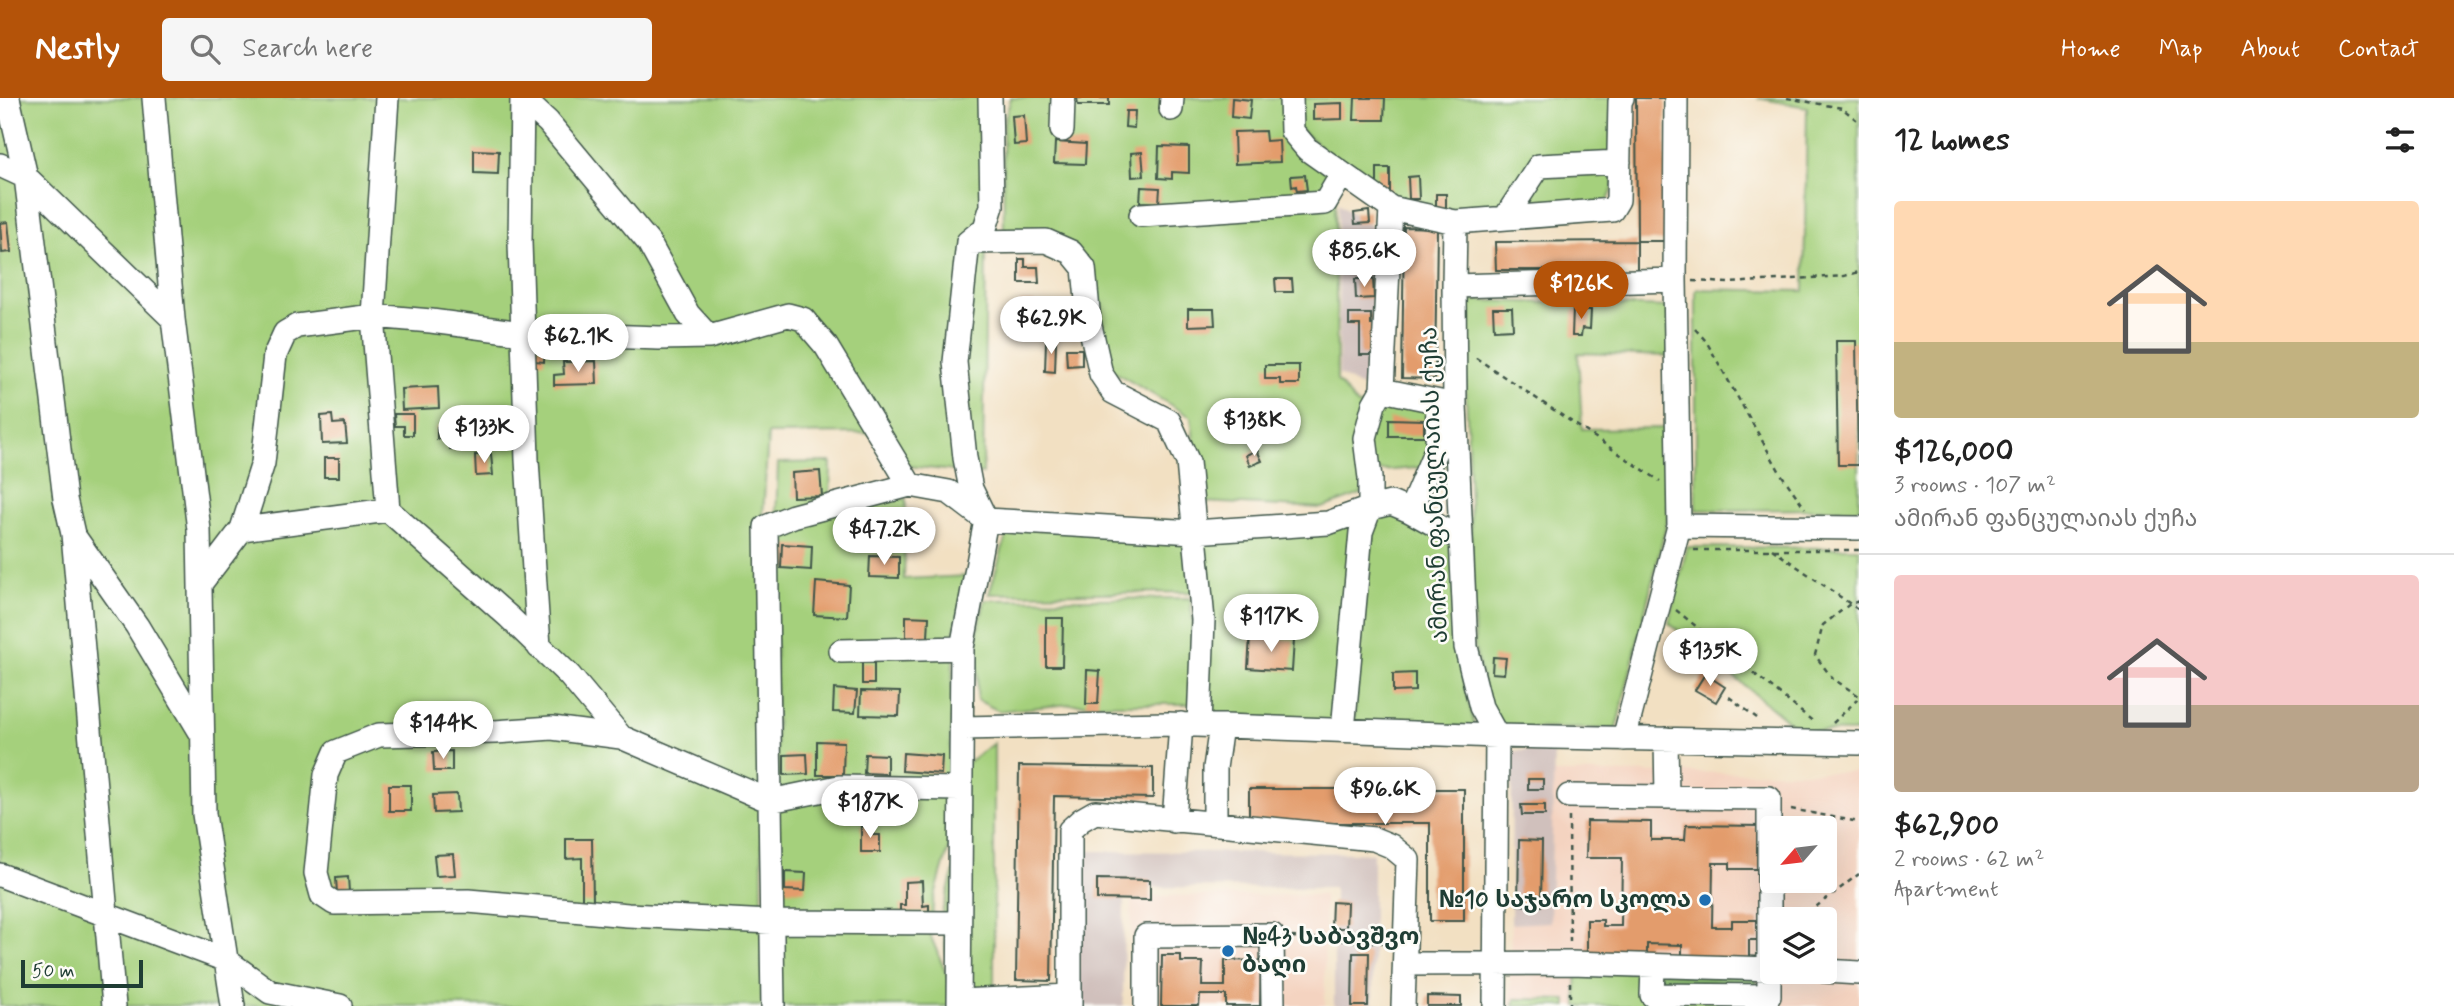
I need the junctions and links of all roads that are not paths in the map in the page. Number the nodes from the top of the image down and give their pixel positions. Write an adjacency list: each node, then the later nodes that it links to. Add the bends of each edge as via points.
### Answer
1 (8, 98): 13 (street)
2 (154, 98): 22 (street)
3 (387, 98): 21 (street)
4 (990, 98): 18 (street, via 992,206 985,228)
5 (1063, 98): 9 (street)
6 (1292, 98): 12 (street, via 1292,131 1307,149)
7 (1622, 98): 10 (street)
8 (1676, 98): 19 (street)
9 (1062, 130)
10 (1619, 162): 16 (street, via 1539,166); 16 (street, via 1618,200 1612,210)
11 (0, 165): 13 (street)
12 (1342, 174): 14 (street); 15 (street, via 1325,203)
13 (26, 177): 22 (street); 36 (street)
14 (1391, 208): 17 (street); 25 (street)
15 (1141, 215)
16 (1505, 218): 17 (street)
17 (1455, 222): 20 (street, ამირან ფანცულაიას ქუჩა)
18 (968, 242): 31 (street, via 955,362 971,489); 35 (street, via 1046,241 1071,253 1084,268 1101,374 1113,392 1169,421 1188,462)
19 (1675, 280): 20 (street); 32 (street)
20 (1454, 286): 26 (street, ამირან ფანცულაიას ქუჩა, via 1455,345)
21 (373, 316): 23 (street); 29 (street); 34 (street, via 297,326 285,333 275,355 263,463)
22 (173, 320): 38 (street, via 199,530)
23 (523, 333): 24 (street); 24 (street, via 522,98 548,122 649,243 688,314); 39 (street)
24 (709, 337): 27 (street, via 788,315 803,319 826,346)
25 (1382, 390): 26 (street); 28 (street, via 1365,438)
26 (1447, 404): 30 (street, via 1437,447); 37 (street, ამირან ფანცულაიას ქუჩა)
27 (910, 485): 31 (street, via 949,492); 54 (street, via 766,527)
28 (1370, 508): 30 (street, via 1391,503); 35 (street, via 1328,523); 44 (street, via 1361,532)
29 (388, 510): 34 (street); 39 (street)
30 (1410, 511): 37 (street)
31 (986, 520): 35 (street); 40 (street)
32 (1679, 526): 33 (street); 48 (street)
33 (1859, 528)
34 (242, 529): 38 (street)
35 (1194, 532): 42 (street, via 1203,620)
36 (73, 534): 45 (street, via 144,636); 59 (street)
37 (1461, 539): 46 (street, ამირან ფანცულაიას ქუჩა, via 1466,647 1481,707)
38 (200, 584): 45 (street)
39 (539, 647): 47 (street)
40 (962, 648): 41 (street); 43 (street)
41 (841, 652)
42 (1201, 725): 43 (street); 44 (street); 55 (street); 56 (street, via 1215,768)
43 (961, 728): 51 (street)
44 (1343, 730): 46 (street)
45 (202, 733): 63 (street, via 204,814)
46 (1497, 736): 48 (street); 64 (street)
47 (621, 737): 54 (street); 60 (street, via 552,728 379,735 336,752 326,775 316,873 323,895 334,903 468,901)
48 (1624, 738): 49 (street)
49 (1666, 739): 50 (street); 53 (street)
50 (1859, 743)
51 (960, 789): 54 (street, via 838,787); 61 (street)
52 (1569, 796): 53 (street)
53 (1667, 797): 58 (street, via 1769,799)
54 (770, 801): 60 (street)
55 (1174, 821): 56 (street); 68 (street, via 1095,812 1070,830)
56 (1215, 823): 62 (street, via 1374,839 1391,846 1408,860)
57 (0, 875): 59 (street)
58 (1770, 907)
59 (104, 915): 63 (street); 70 (street)
60 (771, 922): 61 (street); 74 (street)
61 (959, 923): 69 (street)
62 (1406, 954): 64 (street); 77 (street)
63 (226, 960): 72 (street); 73 (street, via 270,992)
64 (1496, 963): 67 (street, via 1653,967 1652,995 1769,996); 78 (street)
65 (1837, 971): 66 (street)
66 (1859, 972)
67 (1769, 984)
68 (1070, 1001): 69 (street)
69 (959, 1004)
70 (114, 1006)
71 (216, 1006): 72 (street)
72 (233, 1006)
73 (340, 1006)
74 (773, 1006)
75 (1146, 1006): 76 (street, via 1146,936 1272,935)
76 (1273, 1006)
77 (1403, 1006)
78 (1495, 1006)

